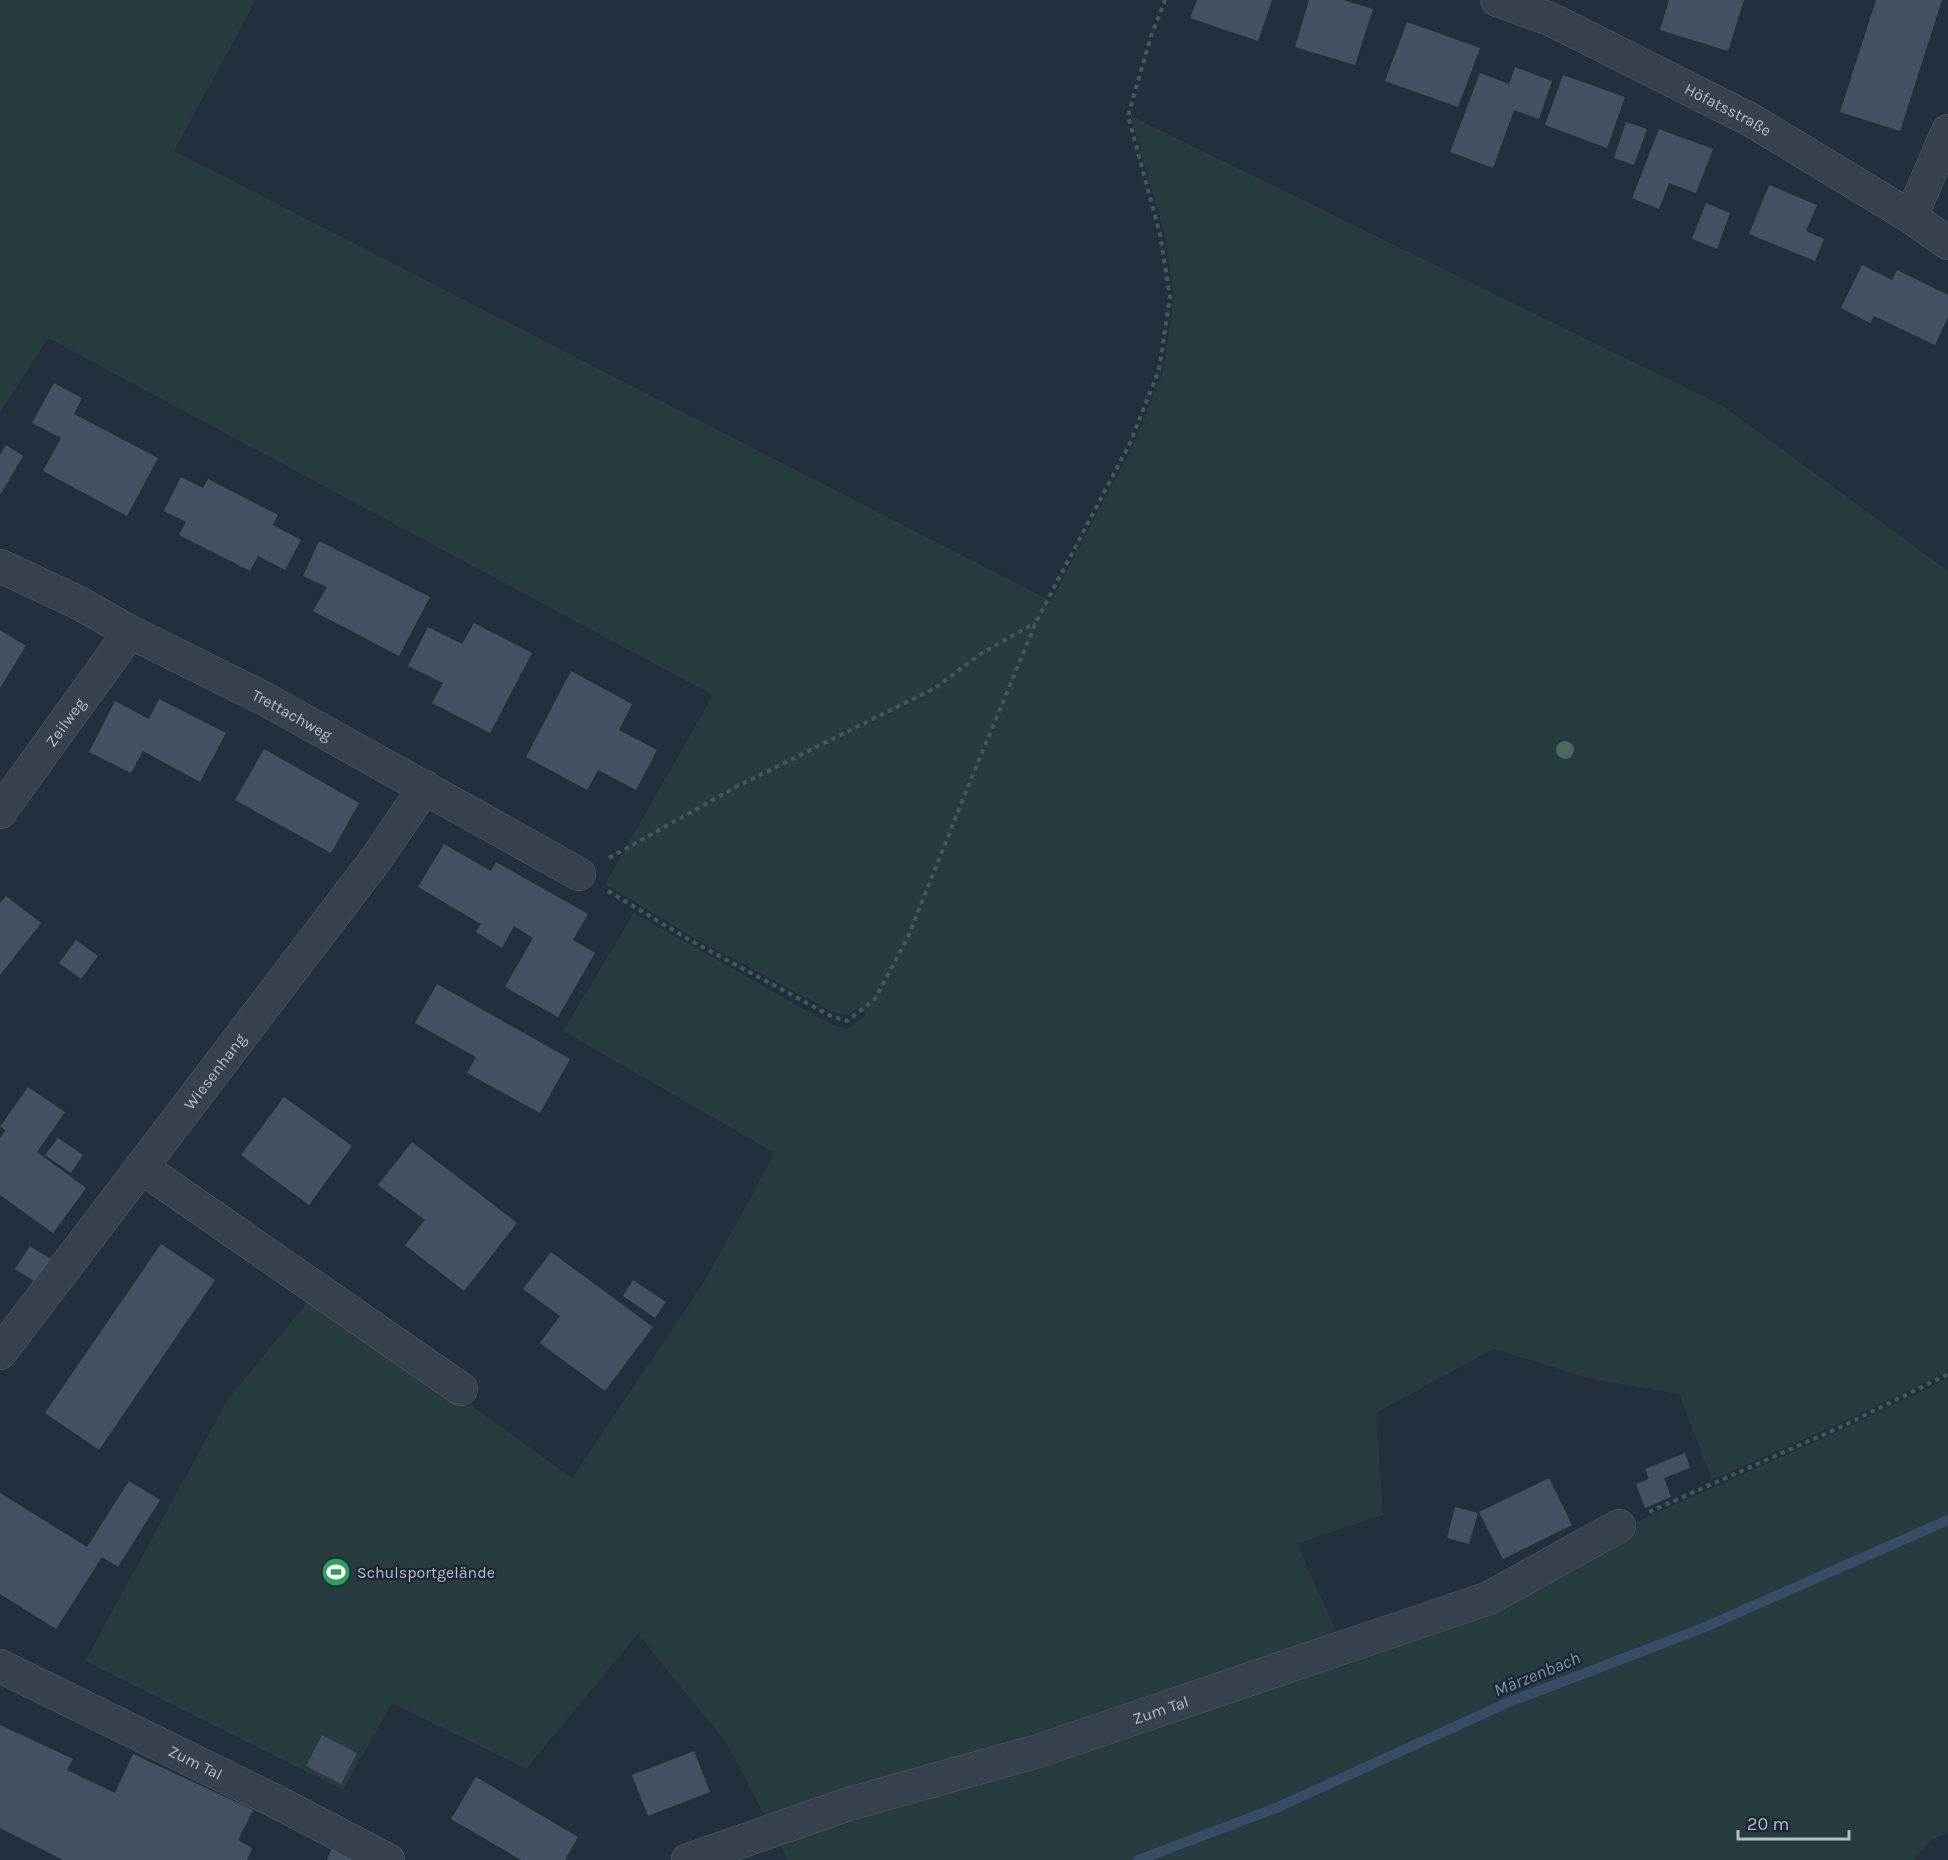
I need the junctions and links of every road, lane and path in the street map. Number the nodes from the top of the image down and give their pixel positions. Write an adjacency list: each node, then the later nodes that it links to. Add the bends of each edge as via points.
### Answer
1 (1165, 0): 7 (path, via 1128,116 1160,234 1170,297 1159,370 1130,443)
2 (1497, 0): 4 (street, Höfatsstraße, via 1550,19 1751,120)
3 (1948, 131): 4 (street)
4 (1911, 217): 5 (street, Höfatsstraße)
5 (1948, 243)
6 (0, 566): 8 (street, Trettachweg)
7 (1036, 622): 11 (path, via 982,653 935,688 736,787); 11 (path, via 908,937 876,999 848,1022 688,939)
8 (130, 632): 9 (street, Trettachweg, via 265,699); 10 (street, Zeilweg)
9 (425, 787): 11 (street, Trettachweg); 12 (street, Wiesenhang, via 376,858)
10 (0, 812)
11 (579, 874)
12 (141, 1167): 13 (street, Wiesenhang); 15 (street)
13 (0, 1353)
14 (1948, 1374): 16 (path, via 1845,1425)
15 (461, 1389)
16 (1619, 1526): 19 (street, Zum Tal, via 1489,1598 1038,1751 849,1804)
17 (0, 1666): 18 (street, Zum Tal)
18 (388, 1860)
19 (688, 1860)

